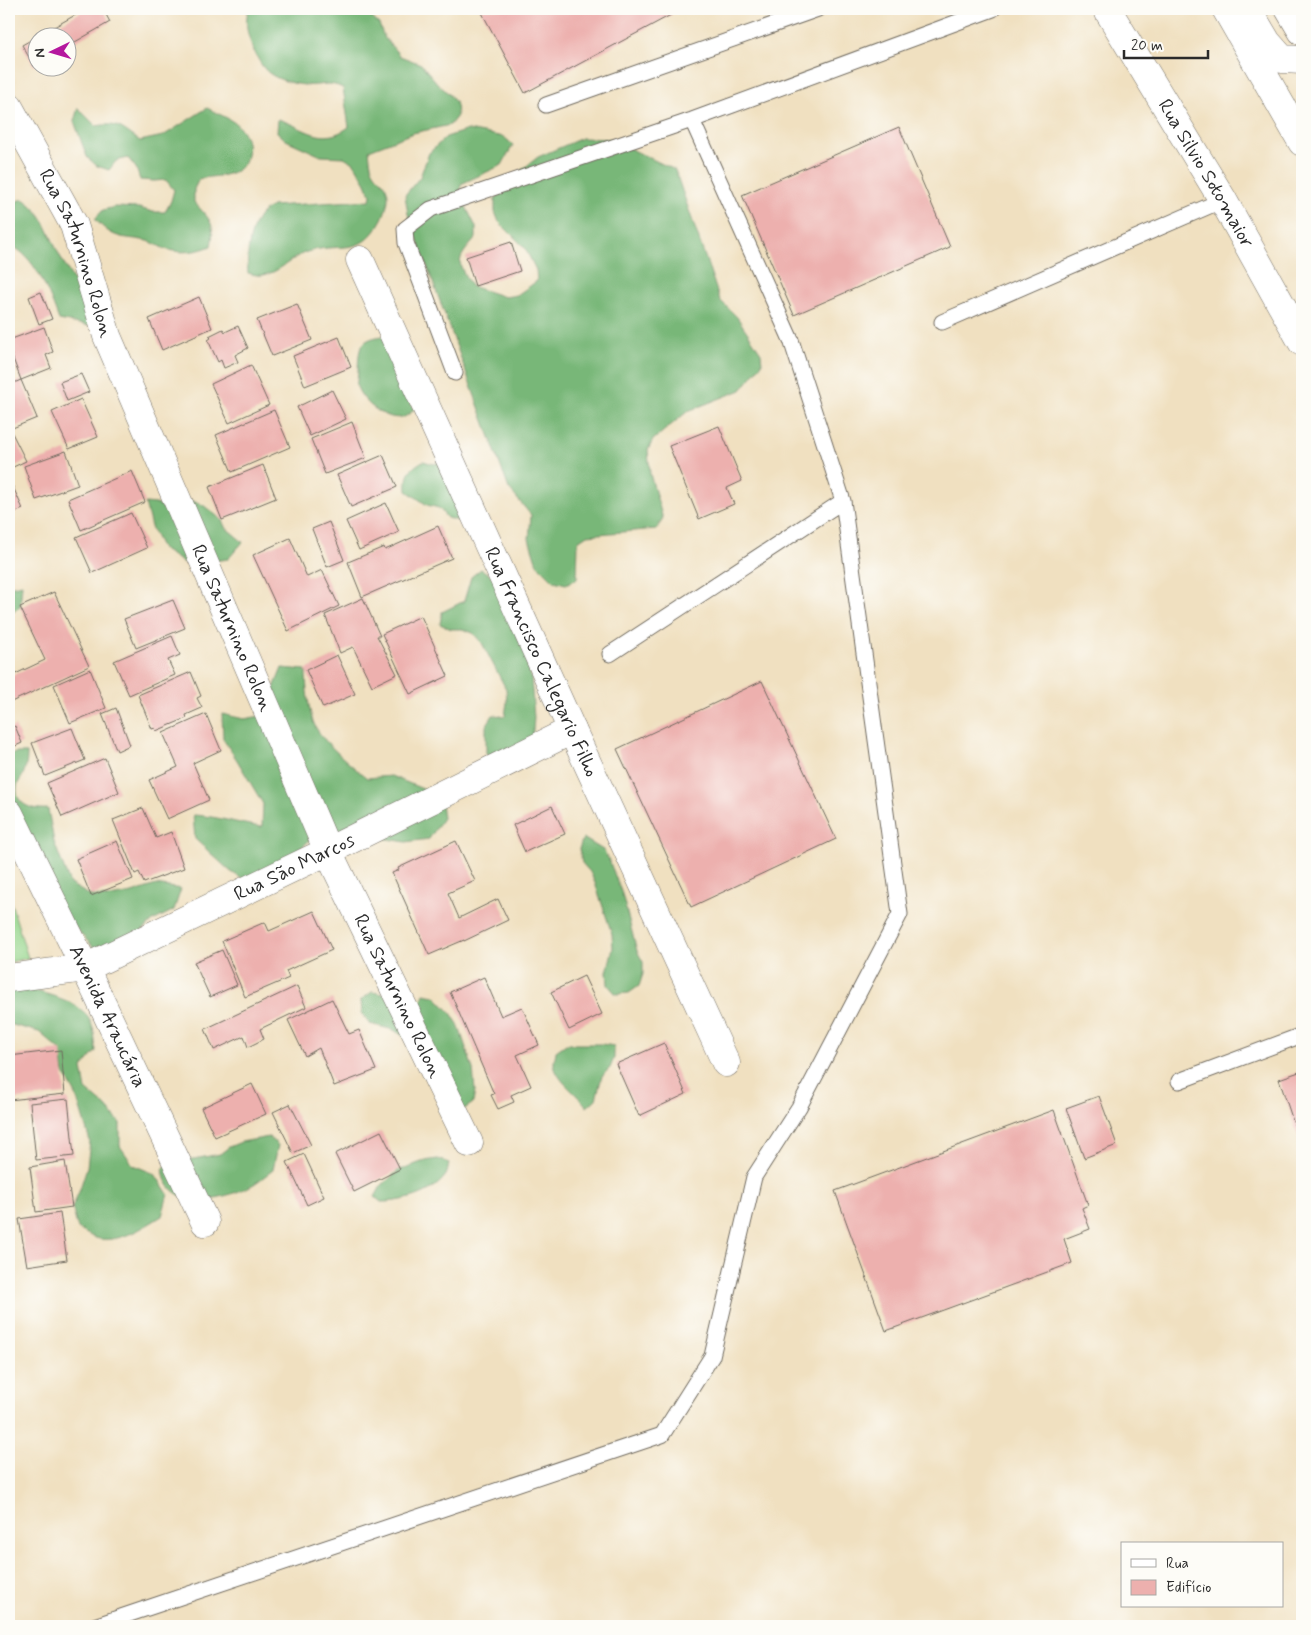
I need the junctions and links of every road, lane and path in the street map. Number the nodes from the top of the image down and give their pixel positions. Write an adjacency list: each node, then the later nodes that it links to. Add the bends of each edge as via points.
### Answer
1 (818, 9): 9 (lane)
2 (993, 9): 11 (lane)
3 (1108, 9): 13 (main road, Rua Silvio Sotomaior)
4 (1226, 9): 12 (main road)
5 (1247, 9): 8 (main road, via 1267,42 1282,59)
6 (1289, 9): 7 (main road)
7 (1302, 32)
8 (1302, 60)
9 (546, 105)
10 (9, 106): 22 (main road, Rua Saturnino Rolon, via 74,225 107,336)
11 (692, 120): 17 (lane, via 431,209 405,229 406,243); 18 (lane, via 791,340)
12 (1302, 142)
13 (1223, 200): 15 (lane); 16 (main road, Rua Silvio Sotomaior)
14 (360, 260): 20 (main road, Rua Francisco Calegario Filho)
15 (942, 322)
16 (1302, 342)
17 (455, 373)
18 (843, 501): 19 (lane); 30 (lane, via 900,914 799,1107 754,1177 712,1356 662,1435)
19 (610, 654)
20 (572, 730): 22 (main road, Rua São Marcos); 26 (main road, Rua Francisco Calegario Filho)
21 (9, 813): 23 (main road, Avenida Araucária)
22 (328, 852): 23 (main road, Rua São Marcos); 28 (main road, Rua Saturnino Rolon)
23 (85, 968): 24 (main road, Rua São Marcos); 29 (main road, Avenida Araucária)
24 (9, 978)
25 (1302, 1035): 27 (lane)
26 (726, 1063)
27 (1179, 1081)
28 (469, 1143)
29 (205, 1222)
30 (94, 1626)

